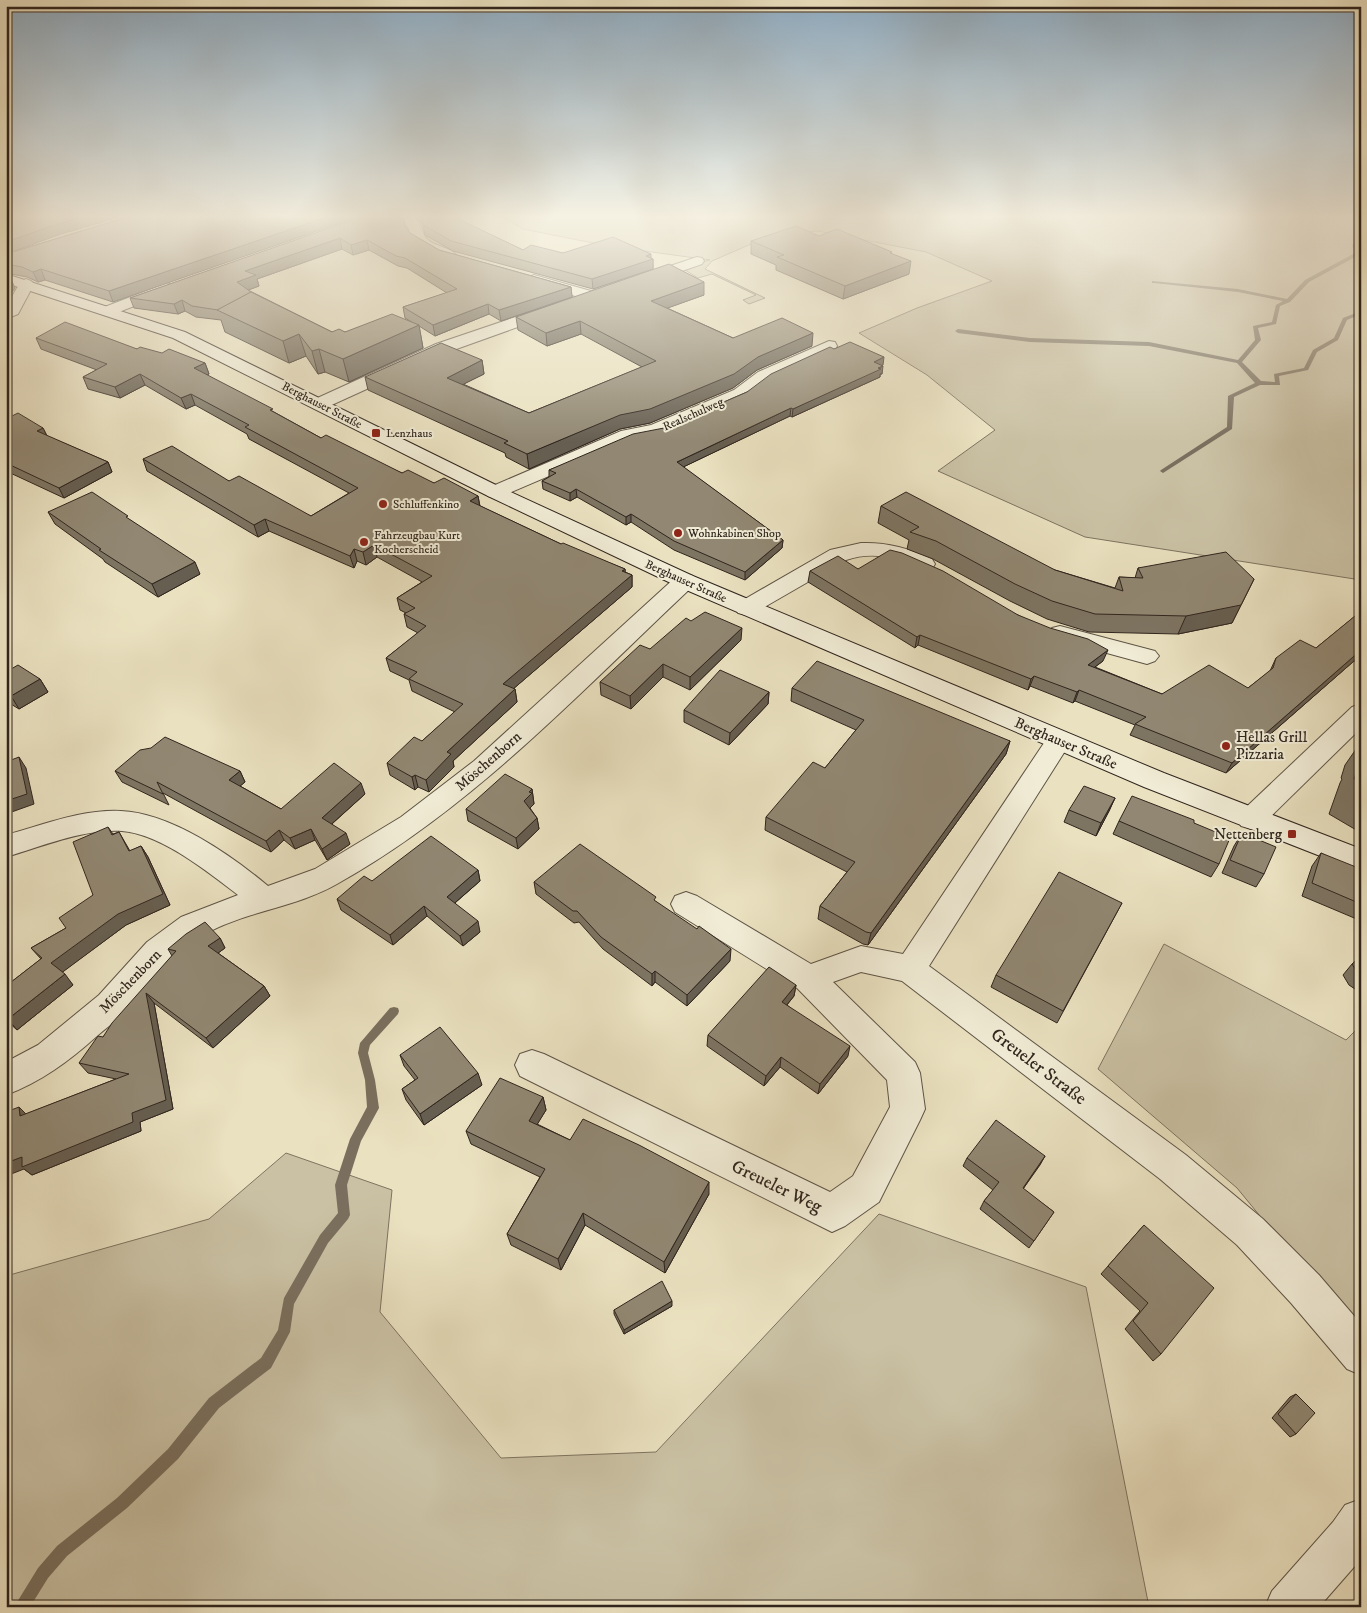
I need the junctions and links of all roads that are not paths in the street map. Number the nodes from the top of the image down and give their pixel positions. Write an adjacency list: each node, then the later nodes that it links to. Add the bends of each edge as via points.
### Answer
1 (22, 291): 8 (street, via 12,311)
2 (48, 291): 7 (street, Berghauser Straße)
3 (161, 291): 7 (street)
4 (575, 291): 6 (street)
5 (606, 291): 6 (street)
6 (593, 296): 10 (street, via 442,348)
7 (108, 311): 10 (street, Berghauser Straße, via 179,335)
8 (6, 314)
9 (829, 346): 11 (street, Realschulweg, via 764,376 740,394 656,430 628,435)
10 (319, 404): 11 (street, Berghauser Straße)
11 (496, 492): 13 (street, Berghauser Straße)
12 (944, 574): 14 (street, Berghauser Straße, via 895,551 872,548 850,551)
13 (685, 582): 14 (street, Berghauser Straße); 22 (street, Möschenborn, via 483,768 411,824 325,877)
14 (746, 608): 18 (street, Berghauser Straße)
15 (1040, 625): 16 (street, via 1069,637)
16 (1147, 656)
17 (1361, 713): 19 (street)
18 (1059, 740): 19 (street, Berghauser Straße); 24 (street)
19 (1252, 819): 21 (street, Berghauser Straße)
20 (6, 846): 22 (street, via 97,822 141,823 190,848)
21 (1361, 861)
22 (264, 900): 27 (street, Möschenborn, via 192,926 158,951 110,1005 50,1056)
23 (686, 904): 25 (street, Greueler Weg)
24 (910, 969): 25 (street, via 861,959); 28 (street, Greueler Straße, via 1173,1166 1250,1232 1305,1289)
25 (808, 978): 26 (street, Greueler Weg, via 903,1073 908,1109 866,1189 832,1213)
26 (532, 1065)
27 (6, 1080)
28 (1361, 1355)
29 (1361, 1521): 30 (street)
30 (1288, 1607)

